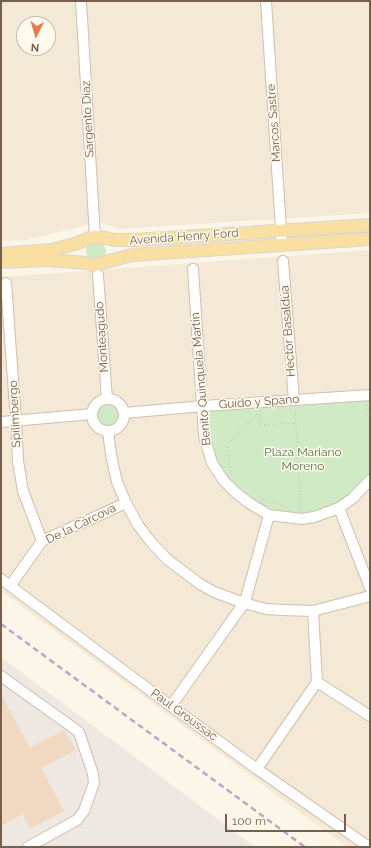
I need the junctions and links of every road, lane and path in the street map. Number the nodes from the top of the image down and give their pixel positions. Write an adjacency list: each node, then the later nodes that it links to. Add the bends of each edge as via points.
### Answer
1 (81, 1): 5 (street, Sargento Díaz)
2 (266, 1): 4 (street, Marcos Sastre)
3 (370, 225): 4 (main road, Avenida Henry Ford)
4 (281, 230): 5 (main road, Avenida Henry Ford, via 134,240); 8 (street, Marcos Sastre)
5 (100, 237): 7 (main road, Avenida Henry Ford, via 89,238); 10 (main road, via 111,250)
6 (370, 239): 8 (main road, Avenida Henry Ford)
7 (83, 242): 9 (main road, Avenida Henry Ford, via 51,250); 13 (main road, via 80,249)
8 (282, 245): 10 (main road, Avenida Henry Ford, via 132,255)
9 (1, 254)
10 (108, 261): 13 (main road, Avenida Henry Ford, via 94,265)
11 (283, 261): 19 (street, Héctor Basaldúa)
12 (1, 262): 13 (main road, Avenida Henry Ford, via 47,260)
13 (87, 263)
14 (193, 269): 20 (street, Benito Quinquela Martín)
15 (98, 275): 18 (street, Monteagudo)
16 (6, 283): 24 (street, Spilimbergo)
17 (370, 394): 19 (street, Guido y Spano)
18 (107, 399): 21 (street, via 115,400); 22 (street, via 95,404)
19 (294, 400): 20 (street, Guido y Spano); 25 (path)
20 (203, 406): 21 (street, Guido y Spano); 36 (street, Benito Quinquela Martín, via 204,436 212,463 235,492 249,504)
21 (124, 413): 26 (street, via 118,427)
22 (92, 414): 24 (street); 26 (street, via 95,424)
23 (1, 422): 24 (street)
24 (16, 422): 37 (street, Spilimbergo, via 23,491)
25 (296, 423): 27 (path, via 259,425 260,410 228,444); 35 (path)
26 (108, 431): 30 (street, via 113,467)
27 (234, 480)
28 (370, 480): 33 (street, Benito Quinquela Martín)
29 (260, 498): 31 (path)
30 (126, 503): 37 (street, De la Cárcova); 42 (street, via 151,542 175,567 214,592)
31 (288, 508)
32 (295, 508): 35 (path)
33 (339, 508): 35 (street, Benito Quinquela Martín, via 314,517); 40 (street)
34 (307, 509): 35 (path)
35 (301, 514): 36 (street, Benito Quinquela Martín)
36 (269, 515): 42 (street)
37 (42, 542): 39 (street, De la Cárcova)
38 (1, 579): 39 (street, Paul Groussac)
39 (10, 586): 46 (street, Paul Groussac)
40 (370, 588)
41 (370, 596): 43 (street)
42 (244, 603): 43 (street, via 266,609); 46 (street)
43 (313, 611): 45 (street)
44 (1, 676): 49 (street, via 79,732 93,774 94,783 84,811 77,820)
45 (317, 682): 47 (street); 48 (street)
46 (171, 706): 48 (street, Paul Groussac)
47 (370, 716)
48 (258, 769): 50 (street, Paul Groussac)
49 (28, 847)
50 (369, 847)

